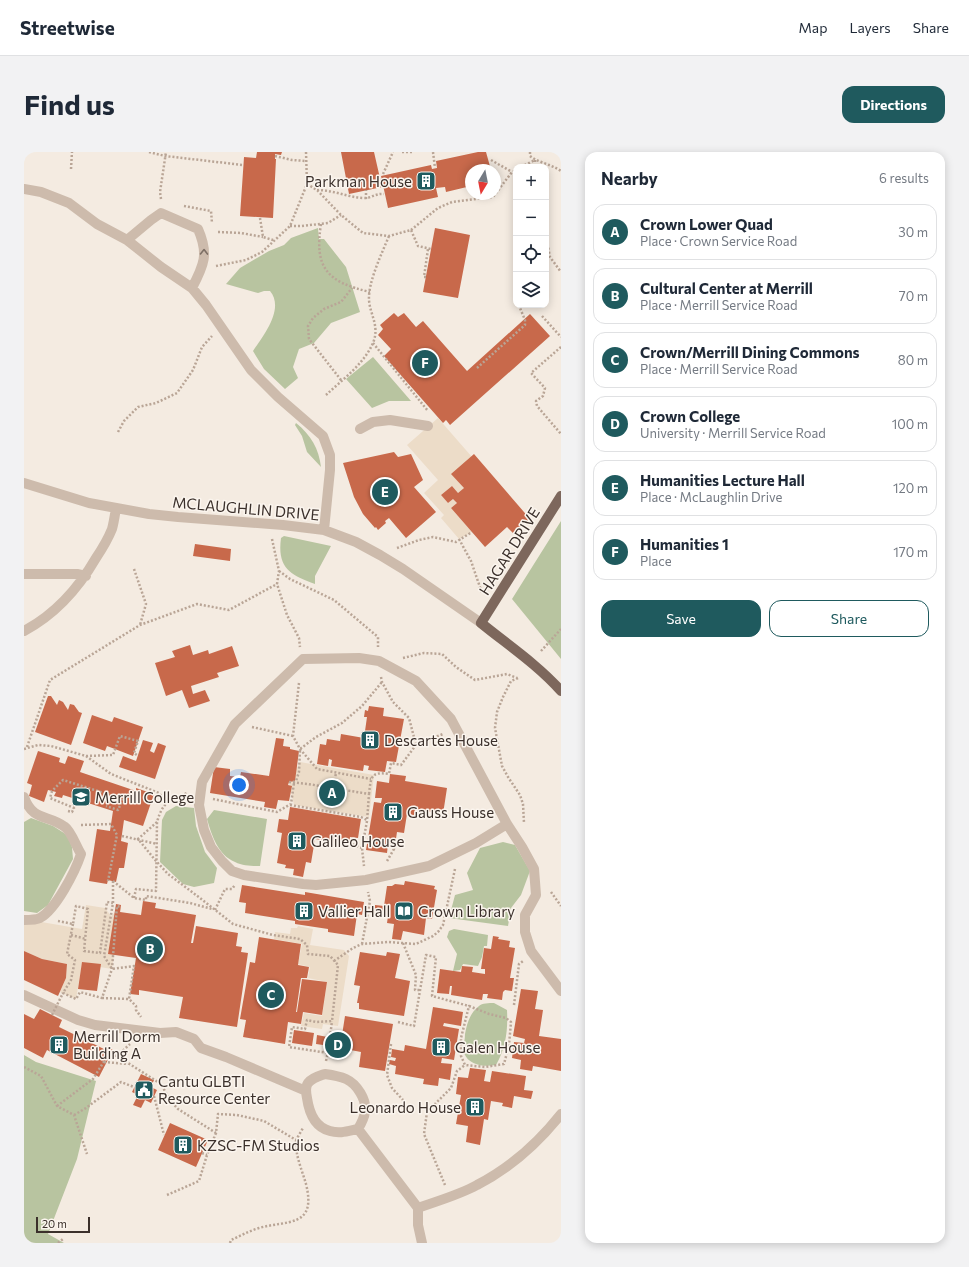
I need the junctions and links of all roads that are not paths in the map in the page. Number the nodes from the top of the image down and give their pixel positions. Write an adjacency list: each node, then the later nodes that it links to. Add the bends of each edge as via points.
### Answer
1 (24, 189): 2 (street, via 41,192 69,203 97,224)
2 (127, 240): 3 (street); 3 (street, one-way to 2, via 202,267 204,254 204,242 198,229 162,214)
3 (192, 288): 9 (street, via 206,304 251,370 323,436 330,455)
4 (428, 426): 5 (street, via 390,420 373,422)
5 (360, 429)
6 (24, 482): 8 (street, MCLAUGHLIN DRIVE, via 89,503)
7 (561, 496): 12 (main road, HAGAR DRIVE)
8 (116, 508): 9 (street, MCLAUGHLIN DRIVE, via 178,517); 11 (street, via 112,528)
9 (324, 530): 12 (street, MCLAUGHLIN DRIVE, via 356,542 380,555)
10 (24, 574): 11 (street)
11 (86, 576): 13 (street, via 56,609)
12 (481, 622): 14 (main road, MCLAUGHLIN DRIVE, via 531,662)
13 (24, 631)
14 (561, 691)
15 (24, 797): 17 (street, via 33,813 66,827 81,854 72,877 51,908 39,918)
16 (507, 824): 16 (street, via 476,843 429,866 366,880 316,885 232,871 211,847 198,805 202,782 236,724 303,659 359,658 379,661 416,681 452,719); 18 (street, via 534,869 536,895 526,915 525,932 531,951)
17 (24, 920)
18 (561, 991)
19 (24, 995): 20 (street, via 78,1020 95,1025 160,1033 176,1032 194,1039 201,1048)
20 (306, 1091): 22 (street, via 309,1110 322,1128 340,1133); 22 (street, via 308,1083 315,1077 325,1074 347,1079 355,1084 366,1107 364,1119)
21 (561, 1114): 23 (street, via 548,1131 512,1164 477,1185)
22 (358, 1130): 23 (street)
23 (418, 1208): 24 (street)
24 (422, 1243)

